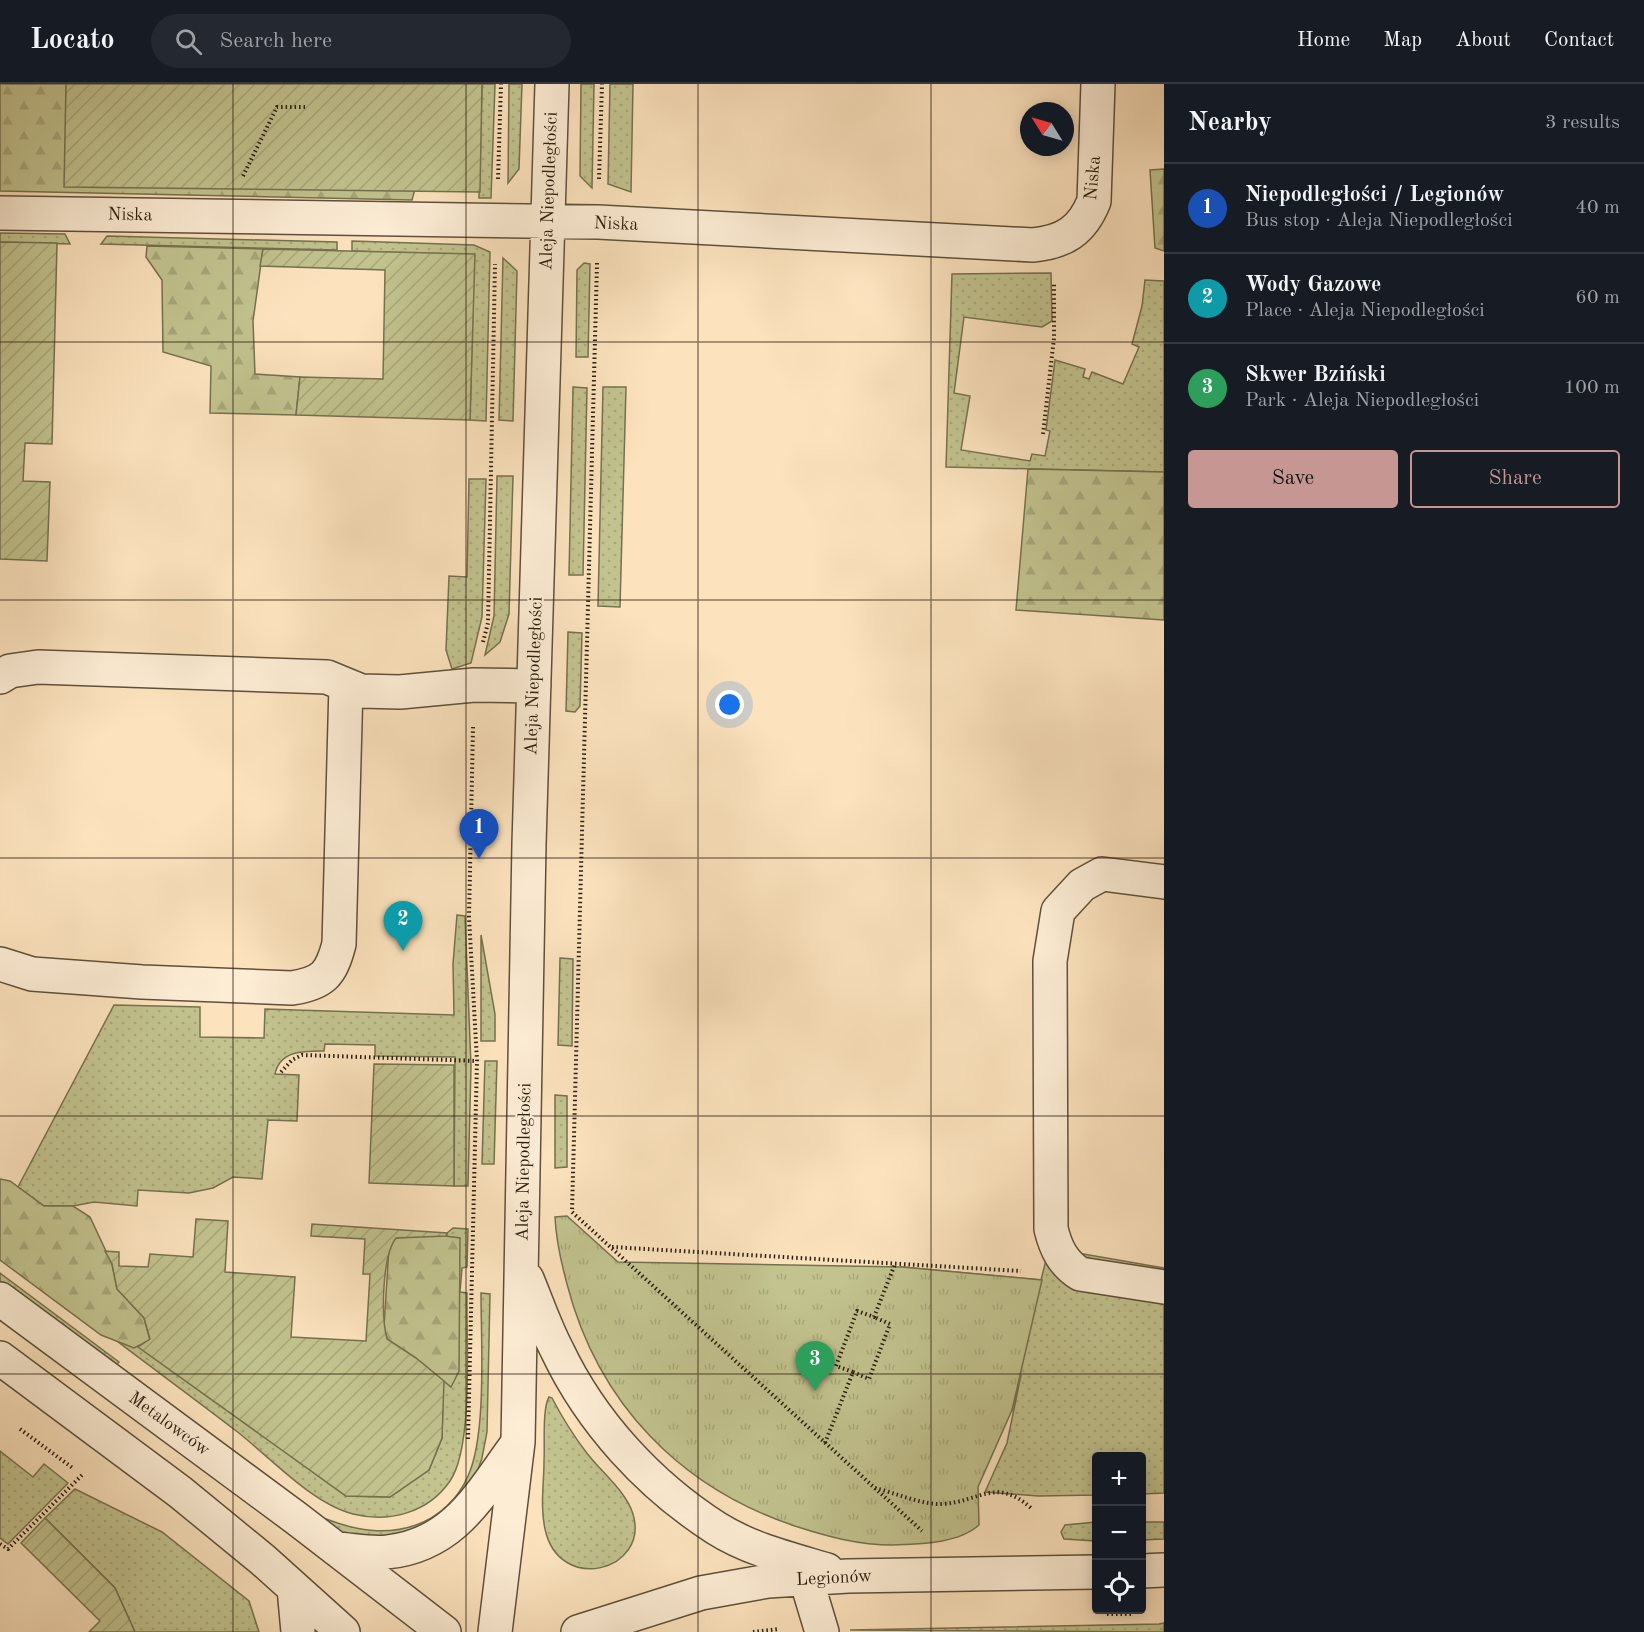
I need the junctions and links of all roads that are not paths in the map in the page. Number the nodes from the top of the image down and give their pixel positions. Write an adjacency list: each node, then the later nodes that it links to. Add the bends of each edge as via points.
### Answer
1 (552, 84): 4 (street, Aleja Niepodległości)
2 (1098, 84): 4 (street, Niska, via 1094,201 1087,219 1054,243)
3 (0, 213): 4 (street, Niska)
4 (548, 223): 7 (street, Aleja Niepodległości)
5 (0, 677): 6 (street, via 10,671 38,667 327,677)
6 (346, 685): 7 (street, via 361,691 400,692 452,686); 9 (street, via 339,944 328,973 312,985 292,988 32,974)
7 (534, 686): 10 (street, Aleja Niepodległości)
8 (1164, 882): 11 (street, via 1102,874 1082,885 1058,911 1050,961 1051,1229 1056,1246 1069,1267 1080,1274)
9 (0, 964)
10 (522, 1269): 14 (street, Aleja Niepodległości); 19 (street, Aleja Niepodległości, via 557,1351 597,1418 648,1475 717,1528 772,1554)
11 (1164, 1287)
12 (0, 1299): 15 (street, Metalowców)
13 (0, 1358): 21 (street, via 180,1492)
14 (518, 1442): 15 (street, via 456,1524 429,1542 386,1552); 25 (street, Aleja Niepodległości)
15 (336, 1549): 24 (street, Metalowców)
16 (1146, 1570): 17 (street)
17 (1164, 1570)
18 (1092, 1572): 19 (street, Legionów)
19 (848, 1576): 20 (street, Legionów)
20 (806, 1579): 26 (street, Legionów, via 768,1581 701,1593); 27 (street)
21 (294, 1588): 22 (street); 23 (street)
22 (298, 1632)
23 (343, 1632)
24 (444, 1632)
25 (495, 1632)
26 (578, 1632)
27 (822, 1632)

